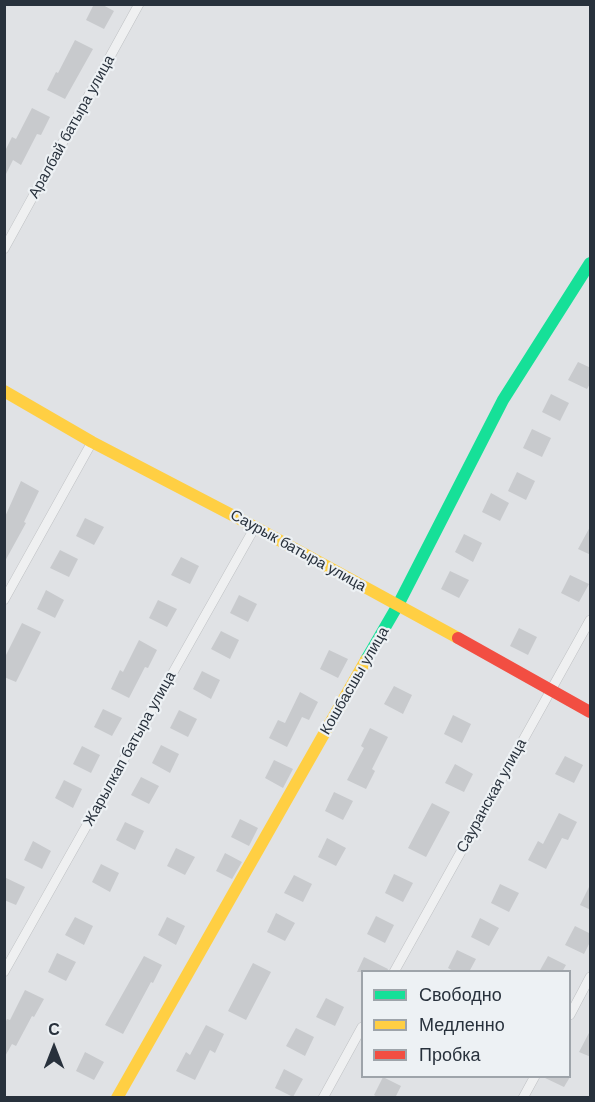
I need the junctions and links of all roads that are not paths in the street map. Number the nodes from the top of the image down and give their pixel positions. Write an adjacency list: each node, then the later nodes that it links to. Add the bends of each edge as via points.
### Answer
1 (139, 4): 2 (street, Аралбай батыра улица)
2 (4, 249)
3 (591, 263): 8 (street, Кошбасшы улица, via 503,400)
4 (4, 391): 5 (street, Саурык батыра улица)
5 (92, 442): 6 (street, Саурык батыра улица); 7 (street)
6 (255, 527): 8 (street, Саурык батыра улица); 13 (street, Жарылкап батыра улица)
7 (4, 600)
8 (398, 605): 10 (street, Саурык батыра улица); 18 (street, Кошбасшы улица)
9 (591, 620): 10 (street, Сауранская улица)
10 (552, 689): 11 (street, Саурык батыра улица); 12 (street, Сауранская улица)
11 (591, 712)
12 (395, 970)
13 (4, 972)
14 (591, 978): 15 (street)
15 (571, 1013)
16 (361, 1031): 19 (street)
17 (534, 1078): 20 (street)
18 (117, 1098)
19 (323, 1098)
20 (523, 1098)

